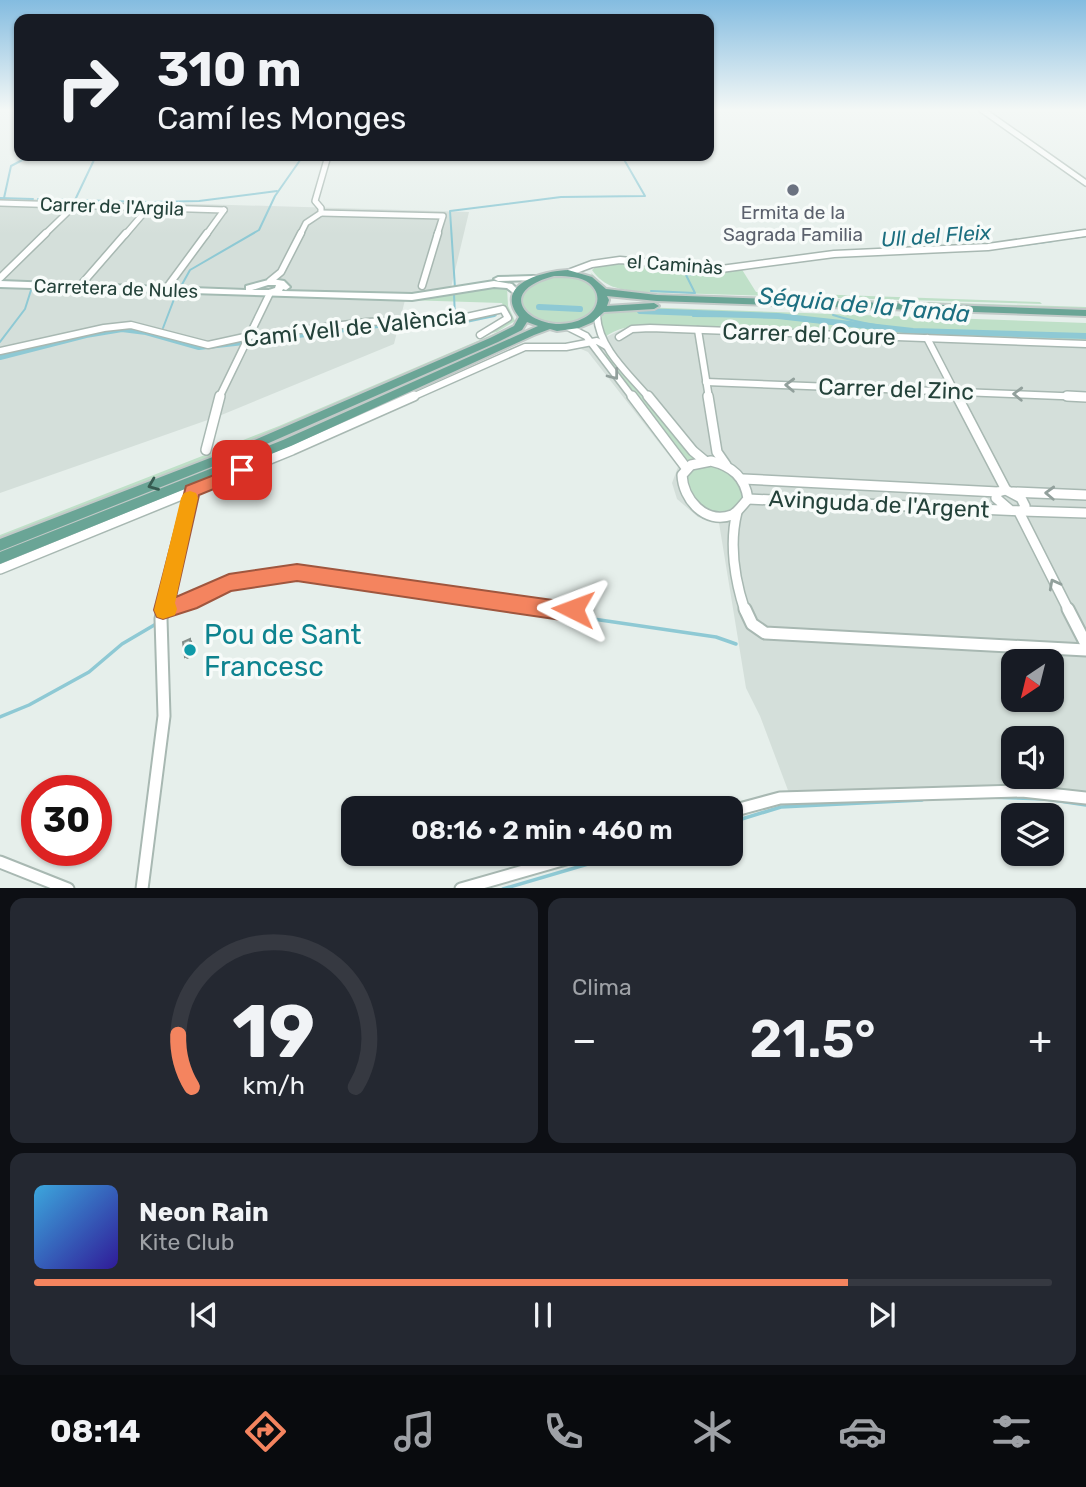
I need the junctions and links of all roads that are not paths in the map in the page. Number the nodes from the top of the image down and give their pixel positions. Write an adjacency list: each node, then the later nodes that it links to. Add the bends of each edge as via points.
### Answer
1 (1040, 150): 3 (street)
2 (326, 161): 7 (street, via 315,194)
3 (1086, 183)
4 (1, 203): 5 (street, Carrer de l'Argila)
5 (75, 205): 6 (street, Carrer de l'Argila); 12 (street)
6 (149, 207): 18 (street); 20 (street, Carrer de l'Argila, via 224,210)
7 (321, 212): 10 (street, via 306,223); 17 (street, via 443,216)
8 (1086, 233): 9 (street, el Caminàs, via 988,247 834,254 721,269 637,260)
9 (598, 263): 11 (street, el Caminàs); 14 (street, via 590,271)
10 (281, 272): 15 (street); 21 (street)
11 (568, 273): 13 (main road); 14 (main road)
12 (0, 278)
13 (533, 278): 19 (main road, Carretera de Nules, via 491,280); 23 (main road)
14 (590, 280): 22 (main road)
15 (281, 283): 21 (main road, via 278,290); 24 (main road, Carretera de Nules)
16 (0, 284): 18 (main road, Carretera de Nules)
17 (422, 286)
18 (79, 287): 20 (main road, Carretera de Nules)
19 (468, 288): 23 (main road, Carretera de Nules, via 500,284); 24 (main road, Carretera de Nules, via 412,297)
20 (165, 290): 21 (main road, Carretera de Nules)
21 (267, 291): 24 (main road, Carretera de Nules); 33 (street)
22 (602, 292): 25 (main road); 26 (main road, via 657,298)
23 (517, 293): 27 (main road, via 518,307)
24 (313, 295)
25 (600, 312): 28 (main road, via 659,306); 30 (main road); 39 (street, via 598,332)
26 (1086, 313)
27 (525, 316): 29 (main road); 60 (main road, one-way to 60, via 518,328 348,405)
28 (1086, 320)
29 (549, 326): 30 (main road); 61 (main road, via 287,443)
30 (568, 327): 36 (street)
31 (698, 330): 34 (street, Carrer del Coure, via 632,329); 35 (street, Carrer del Coure); 42 (street)
32 (480, 335): 33 (street, Camí Vell de València, via 508,318 503,309 462,318 367,322)
33 (249, 336): 40 (street, Camí Vell de València, via 208,345 131,325); 45 (street, via 217,403)
34 (619, 337)
35 (927, 338): 37 (street, Carrer del Coure); 43 (street)
36 (590, 342): 38 (street); 39 (street); 41 (street)
37 (1086, 344)
38 (580, 346): 41 (street); 51 (street, via 525,347)
39 (606, 346): 47 (street, via 693,451)
40 (0, 351)
41 (597, 352): 49 (street, one-way to 49)
42 (706, 382): 43 (street, Carrer del Zinc, one-way to 42); 46 (street)
43 (955, 391): 44 (street, Carrer del Zinc, one-way to 43); 52 (street)
44 (1086, 397)
45 (206, 450)
46 (718, 452): 47 (street); 48 (street)
47 (708, 461): 48 (street); 49 (street)
48 (726, 465): 50 (street)
49 (687, 468): 58 (street, via 680,484 689,502 698,510)
50 (743, 479): 52 (street, Avinguda de l'Argent); 54 (street)
51 (192, 491): 62 (street); 64 (street)
52 (1006, 491): 53 (street, Avinguda de l'Argent, one-way to 52); 55 (street, via 1021,498 1025,506); 55 (street, via 996,498)
53 (1086, 495)
54 (748, 499): 55 (street, Avinguda de l'Argent); 56 (street)
55 (1017, 511): 57 (street, Avinguda de l'Argent); 65 (street, one-way to 55)
56 (737, 512): 58 (street); 59 (street)
57 (1086, 513)
58 (720, 516): 59 (street)
59 (732, 531): 66 (street, via 743,607 753,626 765,633)
60 (0, 545)
61 (0, 558)
62 (0, 569)
63 (573, 602): 64 (street, via 568,611 297,573 229,582)
64 (163, 610): 72 (street, via 164,716)
65 (1086, 644)
66 (1086, 650)
67 (1086, 798): 68 (street, via 1022,791 780,798)
68 (743, 808)
69 (0, 862): 71 (street)
70 (540, 866): 73 (street)
71 (68, 888)
72 (142, 888)
73 (461, 888)

